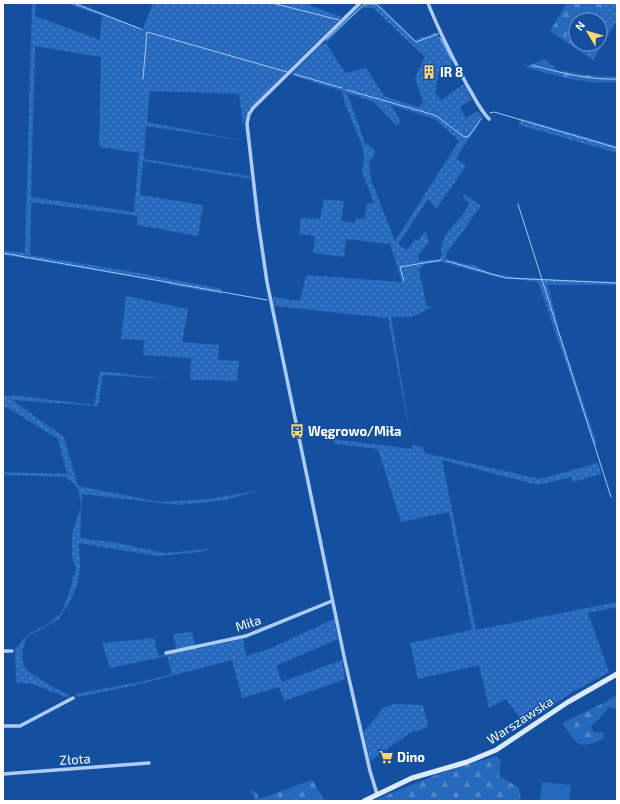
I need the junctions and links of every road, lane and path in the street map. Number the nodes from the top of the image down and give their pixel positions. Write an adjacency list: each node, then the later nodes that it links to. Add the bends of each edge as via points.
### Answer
1 (360, 3): 4 (street, via 253,108 247,124 267,282)
2 (428, 3): 3 (street, via 458,69)
3 (489, 119)
4 (332, 601): 7 (street, Miła, via 246,636); 13 (street)
5 (3, 651): 6 (street)
6 (12, 651)
7 (166, 653)
8 (617, 674): 13 (main road, Warszawska, via 568,702 496,750 412,778)
9 (73, 698): 10 (street, via 20,726)
10 (3, 726)
11 (149, 763): 12 (street, Złota)
12 (3, 774)
13 (377, 794): 14 (main road, Warszawska)
14 (364, 801)

